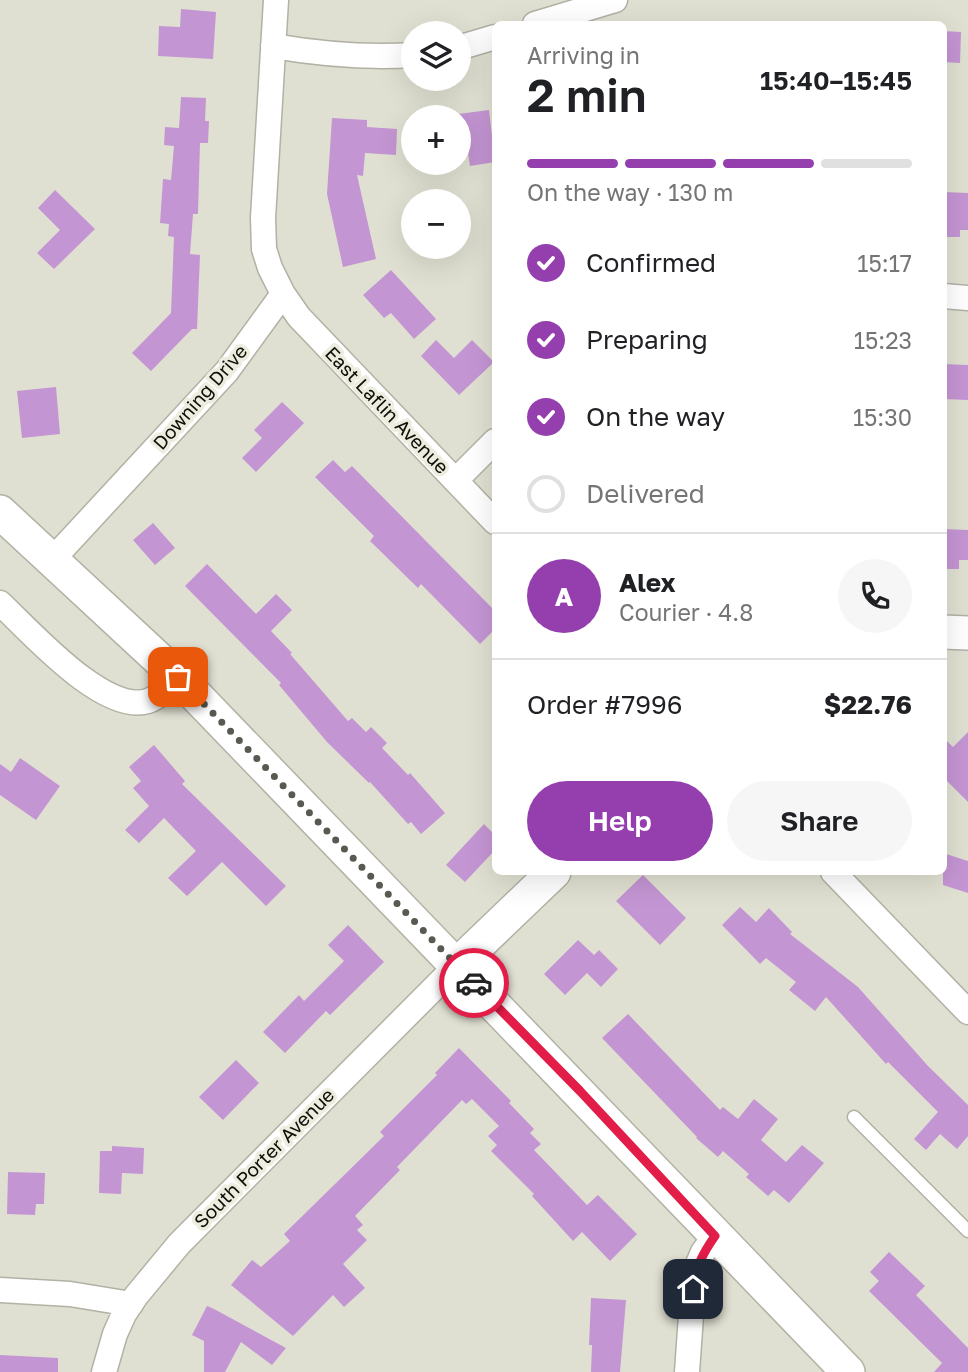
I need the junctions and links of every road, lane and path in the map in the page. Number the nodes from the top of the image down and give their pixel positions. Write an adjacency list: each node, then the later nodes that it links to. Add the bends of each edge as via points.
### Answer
1 (276, 0): 6 (street)
2 (615, 0): 3 (street)
3 (545, 21)
4 (492, 38): 5 (street)
5 (471, 44)
6 (273, 46): 7 (street, via 332,55); 8 (street, via 264,249)
7 (401, 56)
8 (283, 294): 12 (street, East Laflin Avenue, via 322,344); 15 (street, Downing Drive, via 227,371)
9 (947, 296): 10 (street)
10 (968, 298)
11 (492, 444): 12 (street)
12 (456, 480): 14 (street, East Laflin Avenue)
13 (0, 512): 15 (main road)
14 (492, 519)
15 (52, 560): 19 (main road)
16 (0, 603): 19 (street, via 107,696 134,703 147,701)
17 (947, 632): 18 (main road)
18 (968, 633)
19 (178, 677): 22 (main road)
20 (551, 875): 22 (main road)
21 (835, 875): 23 (street)
22 (456, 966): 26 (main road); 28 (street, South Porter Avenue, via 178,1244)
23 (968, 1012)
24 (854, 1117): 25 (lane)
25 (968, 1231)
26 (715, 1236): 30 (street, via 694,1273); 31 (main road)
27 (0, 1290): 28 (street)
28 (131, 1304): 29 (street, South Porter Avenue, via 115,1334)
29 (104, 1372)
30 (687, 1372)
31 (848, 1372)

